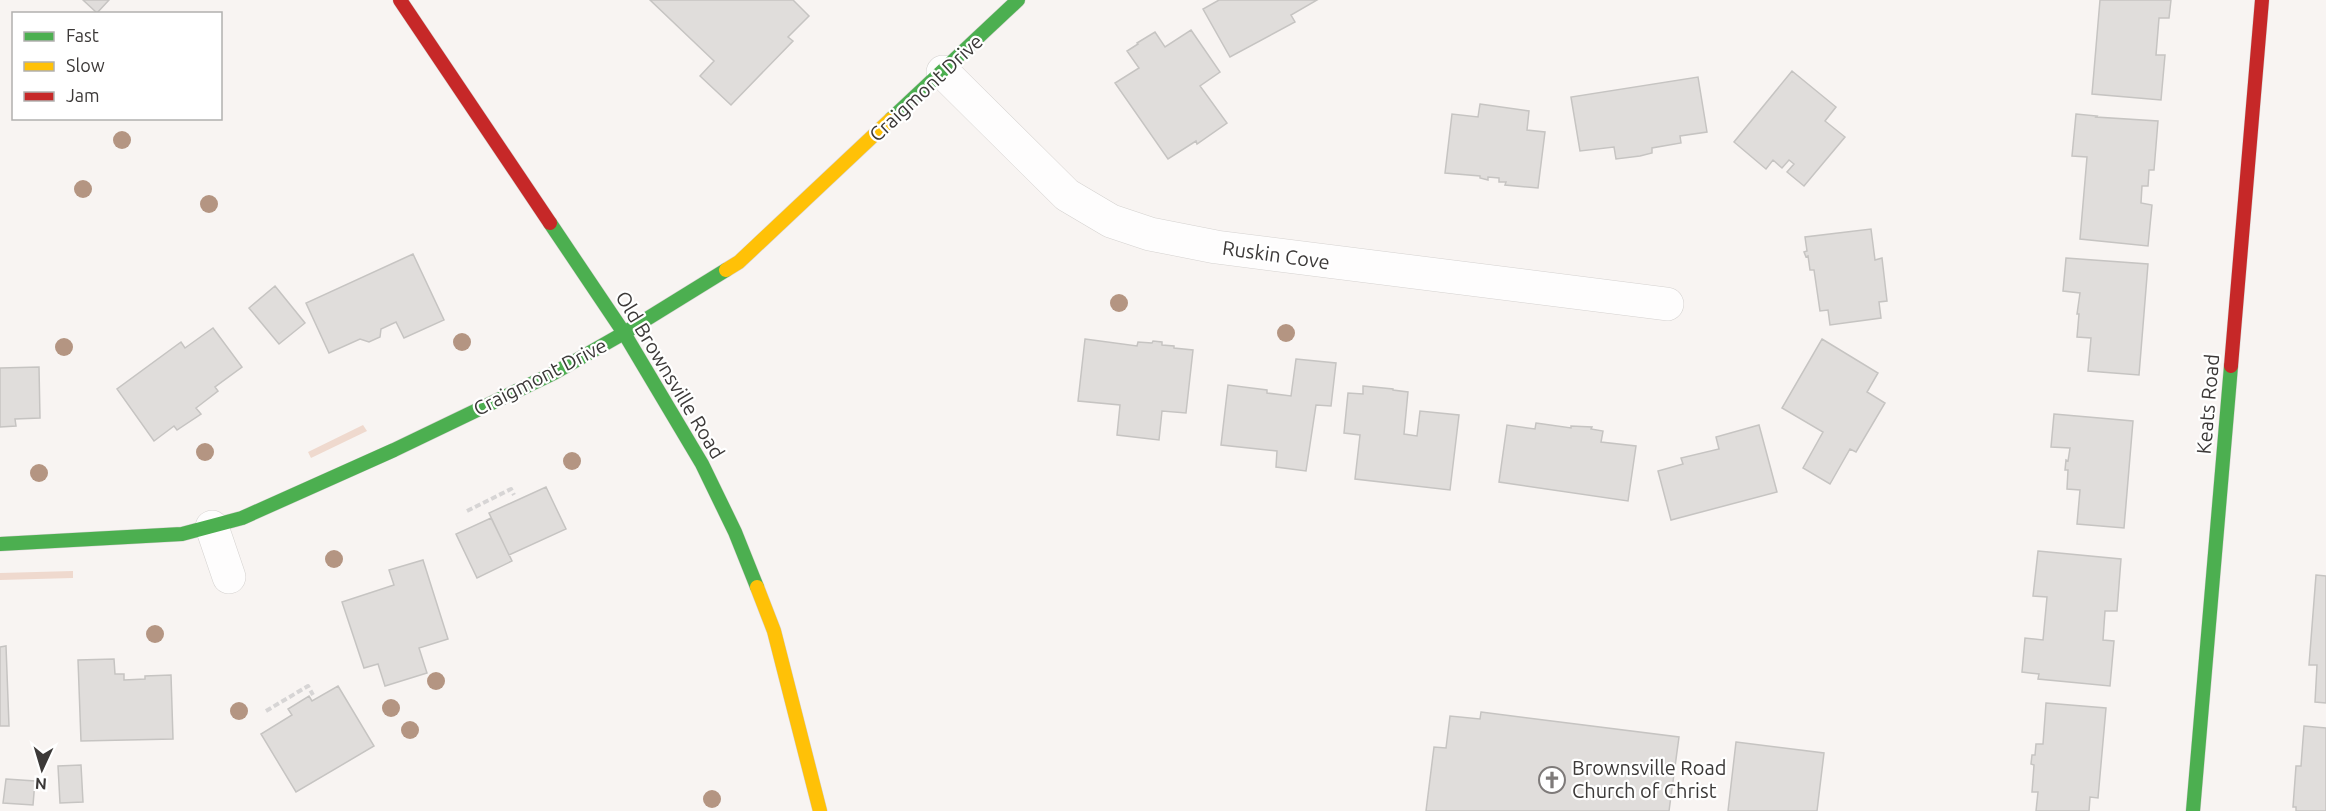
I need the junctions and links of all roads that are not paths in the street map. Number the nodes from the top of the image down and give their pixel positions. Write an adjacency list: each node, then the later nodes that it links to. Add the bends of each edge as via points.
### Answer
1 (400, 0): 6 (street, Old Brownsville Road)
2 (1018, 0): 4 (street, Craigmont Drive)
3 (2262, 0): 11 (street, Keats Road)
4 (943, 72): 5 (street, Ruskin Cove, via 1067,195 1111,221 1150,234 1238,250); 6 (street, Craigmont Drive, via 739,262)
5 (1667, 304)
6 (624, 333): 7 (street, Craigmont Drive, via 554,373 394,450 243,518); 10 (street, Old Brownsville Road, via 702,464 735,532 774,631)
7 (212, 527): 8 (street, Craigmont Drive, via 150,537); 9 (street)
8 (0, 544)
9 (229, 577)
10 (820, 811)
11 (2193, 811)

